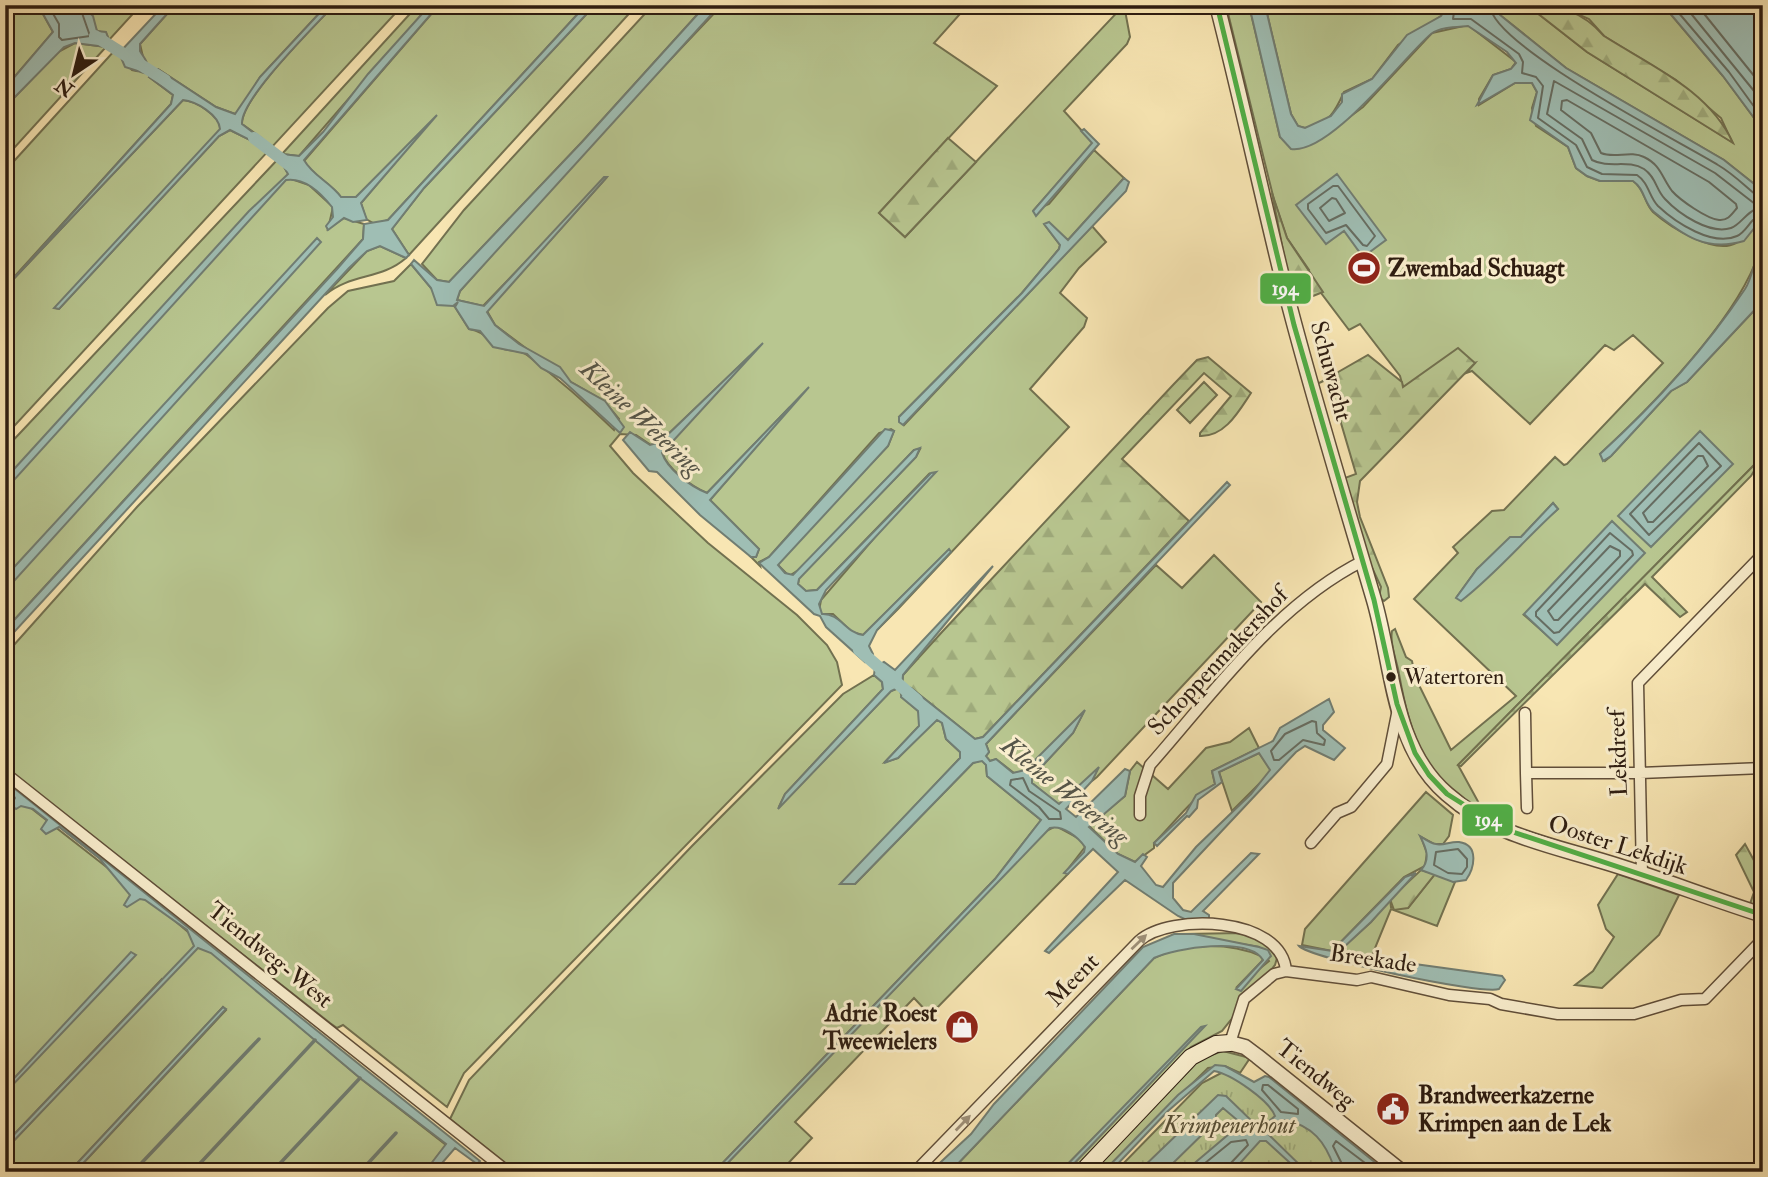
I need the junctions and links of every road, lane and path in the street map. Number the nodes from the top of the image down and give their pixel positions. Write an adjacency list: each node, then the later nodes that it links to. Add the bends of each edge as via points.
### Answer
1 (1217, 5): 3 (street, Schuwacht, via 1287,297)
2 (1763, 554): 9 (street, Lekdreef, via 1638,683)
3 (1363, 561): 4 (street, Schuwacht); 12 (street, Schoppenmakershof, via 1297,606 1150,765 1140,796)
4 (1398, 706): 10 (street, Schuwacht, via 1410,743); 13 (street, Schuwacht, via 1387,764 1351,807 1337,813)
5 (1525, 713): 8 (street)
6 (1763, 768): 9 (street)
7 (5, 773): 19 (street, Tiendweg-West)
8 (1526, 773): 9 (street); 11 (street)
9 (1640, 773): 14 (street, Lekdreef)
10 (1432, 779): 14 (street, Ooster Lekdijk, via 1464,808 1517,837)
11 (1527, 808)
12 (1140, 815)
13 (1311, 843)
14 (1642, 875): 15 (street, Ooster Lekdijk)
15 (1763, 915)
16 (1763, 939): 17 (street, Breekade, via 1704,999 1681,1000 1634,1014 1558,1014 1371,977 1357,980)
17 (1286, 971): 18 (street, via 1268,978 1244,999); 20 (street, Meent, one-way to 17, via 1139,941 1156,929 1245,929 1278,947)
18 (1230, 1043): 21 (main road, via 1216,1044 1192,1057); 22 (street, Tiendweg, via 1245,1047)
19 (508, 1172)
20 (915, 1172)
21 (1082, 1172)
22 (1402, 1172)

